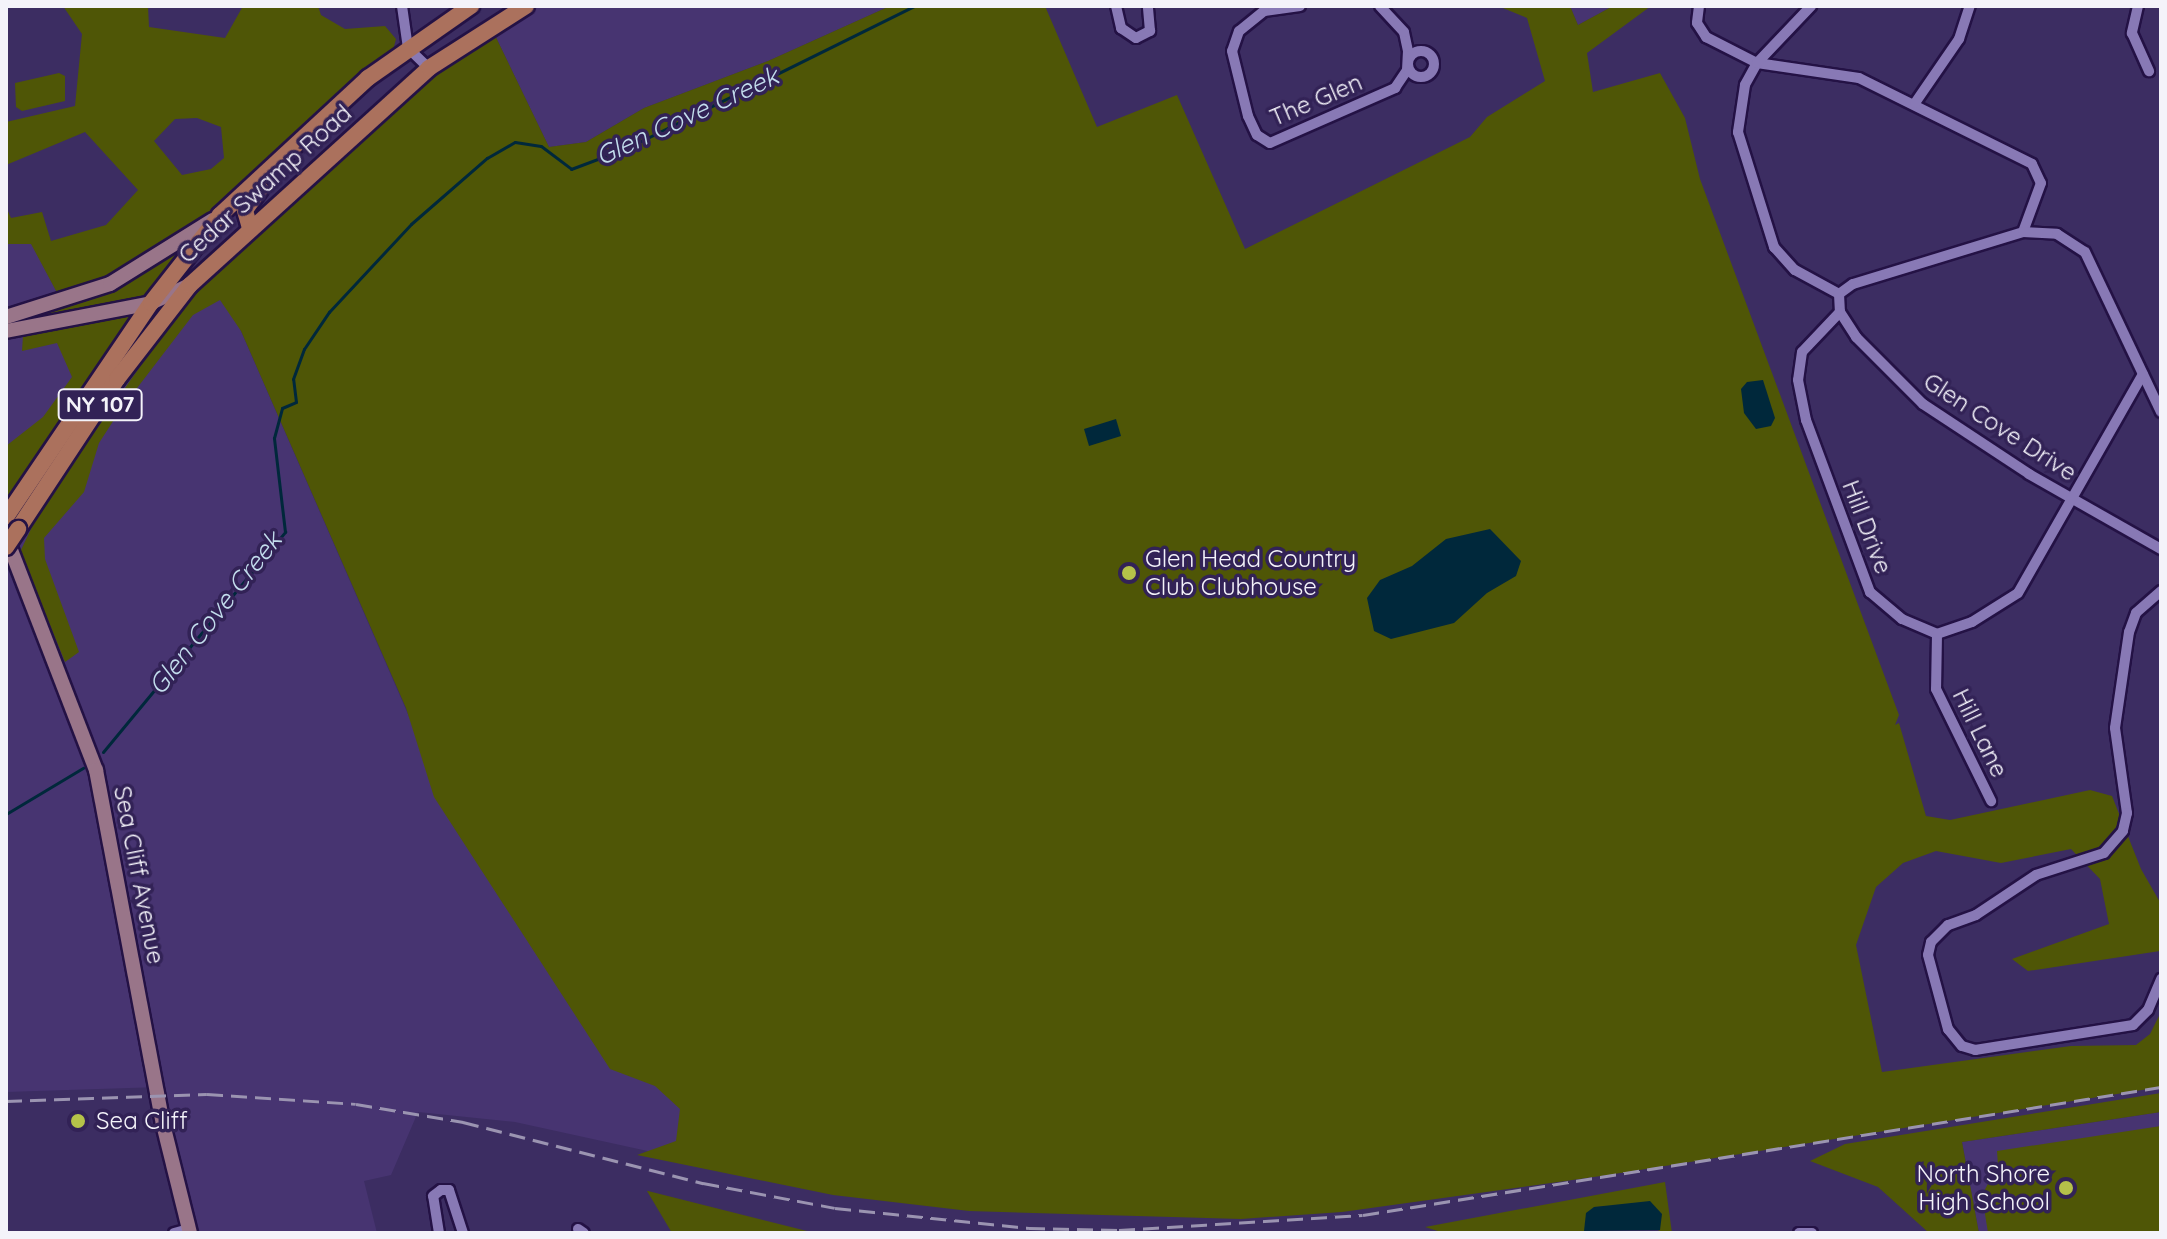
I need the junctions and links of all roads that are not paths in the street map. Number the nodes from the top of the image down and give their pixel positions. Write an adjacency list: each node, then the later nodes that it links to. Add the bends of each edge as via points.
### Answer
1 (402, 6): 13 (street)
2 (471, 6): 13 (main road, Cedar Swamp Road / NY 107)
3 (526, 6): 15 (main road, Cedar Swamp Road / NY 107)
4 (1116, 6): 5 (street, via 1121,28 1136,38 1150,31)
5 (1148, 6)
6 (1300, 6): 12 (street, The Glen)
7 (1380, 6): 12 (street, The Glen, via 1404,32 1408,62 1395,88 1270,143 1257,135 1248,116 1232,51 1239,31)
8 (1699, 6): 14 (street, via 1697,23 1706,37)
9 (1811, 6): 14 (street)
10 (1970, 6): 17 (street, via 1959,39)
11 (2138, 6): 16 (street, via 2132,33)
12 (1261, 8)
13 (408, 48): 15 (street); 18 (main road, Cedar Swamp Road / NY 107)
14 (1757, 63): 17 (street, via 1859,78); 23 (street, via 1745,85 1738,132 1764,221 1774,247 1795,270)
15 (429, 68): 20 (main road, Cedar Swamp Road / NY 107)
16 (2149, 71)
17 (1915, 103): 21 (street, via 2039,169 2041,183)
18 (319, 122): 19 (main road, Cedar Swamp Road / NY 107); 20 (main road, via 302,147 248,201 244,217)
19 (220, 215): 24 (main road, NY 107); 26 (street, Cedar Swamp Road, via 110,284)
20 (250, 228): 22 (main road, Cedar Swamp Road / NY 107)
21 (2023, 232): 23 (street, via 1846,286); 28 (street, via 2057,234 2085,252)
22 (190, 285): 24 (street, Cedar Swamp Road); 31 (main road, NY 107)
23 (1839, 294): 25 (street)
24 (151, 303): 27 (street, Cedar Swamp Road); 31 (main road, NY 107)
25 (1840, 312): 30 (street, Glen Cove Drive, via 1873,357 1923,404); 35 (street, Hill Drive, via 1802,352 1798,380 1806,420 1870,592 1902,619)
26 (6, 317)
27 (6, 331)
28 (2143, 374): 29 (street); 30 (street)
29 (2161, 412)
30 (2073, 499): 33 (street, Glen Cove Drive); 35 (street, via 2018,593 1972,622)
31 (10, 523): 32 (main road, NY 107, bridge); 38 (street, Sea Cliff Avenue, via 96,770 163,1124)
32 (6, 547)
33 (2161, 549)
34 (2161, 591): 37 (street, via 2136,613 2129,632 2115,728 2127,813 2123,831 2104,853 2036,875 1976,915 1937,933 1929,965 1954,1037 1975,1050 2119,1031 2142,1019)
35 (1937, 634): 36 (street, Hill Lane, via 1936,689)
36 (1991, 801)
37 (2161, 979)
38 (190, 1231): 39 (street)
39 (174, 1233)
40 (439, 1233): 41 (street, via 433,1196 449,1190)
41 (463, 1233)
42 (1799, 1233): 43 (street)
43 (1812, 1233)

